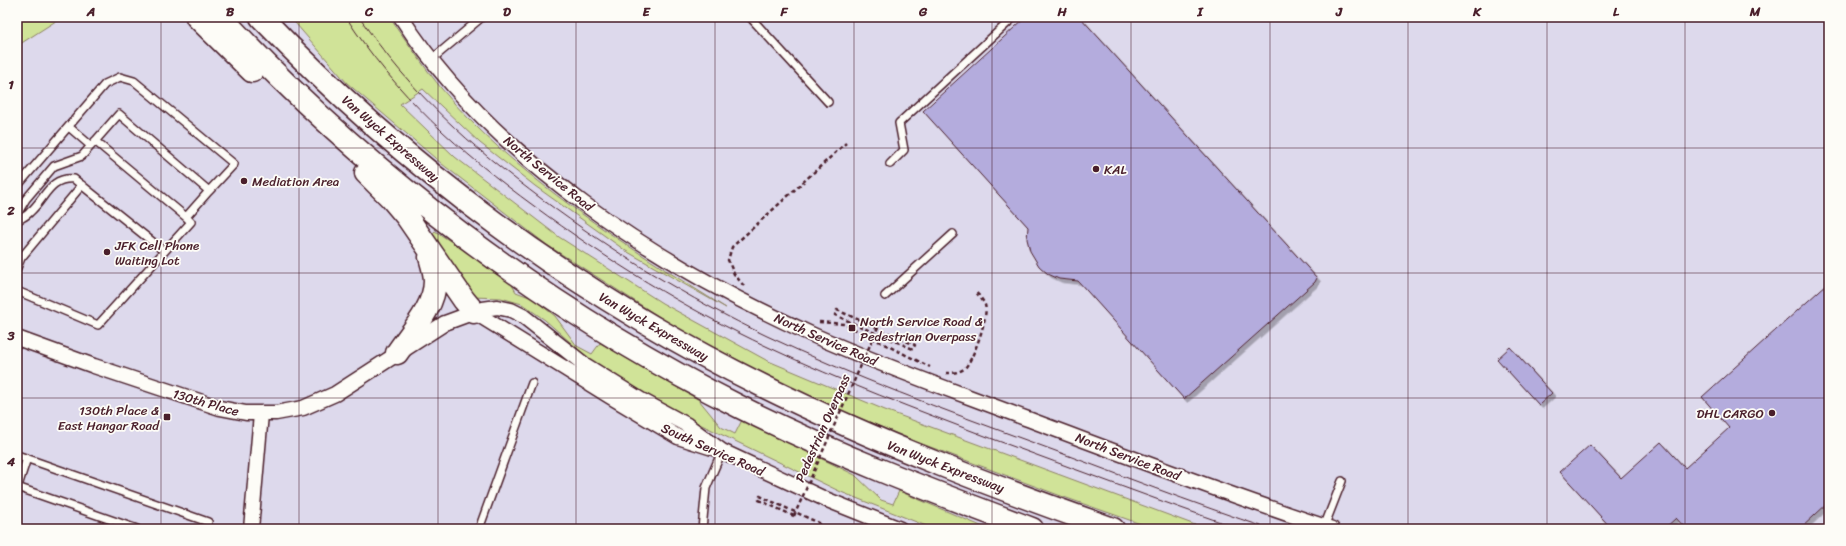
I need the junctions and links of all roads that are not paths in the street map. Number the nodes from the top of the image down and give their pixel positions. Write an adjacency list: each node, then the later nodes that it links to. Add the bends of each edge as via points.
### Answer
1 (197, 17): 10 (highway, via 254,72)
2 (221, 17): 10 (highway)
3 (261, 17): 12 (highway, Van Wyck Expressway)
4 (281, 17): 12 (highway)
5 (401, 17): 9 (street, North Service Road)
6 (482, 17): 9 (lane)
7 (750, 17): 11 (lane)
8 (1014, 17): 16 (lane, via 899,123 904,150)
9 (431, 60): 40 (street, North Service Road, via 491,126 556,181 646,245 755,308 907,374 1184,478)
10 (293, 90): 13 (highway)
11 (828, 102)
12 (350, 104): 47 (highway, Van Wyck Expressway, via 441,181 517,239 596,292 678,341 762,386 871,436 959,472)
13 (310, 106): 24 (highway, via 373,181 395,202); 46 (highway, via 381,169 466,236 559,301 655,361 739,406 826,447)
14 (69, 127): 15 (lane); 17 (lane); 19 (lane, via 106,84 120,77 134,81 234,164)
15 (93, 144): 19 (lane, via 119,114); 20 (lane, via 82,156 54,166 26,199); 21 (lane)
16 (890, 164)
17 (20, 183)
18 (82, 185): 22 (lane, via 74,179 64,178 55,182 30,213); 25 (lane); 26 (lane, via 21,258)
19 (209, 191): 21 (lane)
20 (17, 214)
21 (186, 218): 25 (lane, via 191,222)
22 (17, 221)
23 (953, 234): 28 (lane)
24 (426, 246): 29 (highway); 31 (highway, via 435,279 434,292 424,313)
25 (164, 252): 27 (lane, via 98,325)
26 (17, 268)
27 (17, 291)
28 (886, 296)
29 (474, 312): 31 (street, 130th Place, via 445,323); 34 (street, South Service Road, via 678,437); 34 (street, 130th Place, via 497,307 523,316 585,365 687,425)
30 (17, 338): 33 (street, 130th Place, via 209,405)
31 (397, 353): 33 (street, 130th Place, via 345,388 314,404 290,411)
32 (532, 384): 43 (lane)
33 (261, 414): 42 (street)
34 (722, 451): 44 (lane, via 706,488); 45 (street, South Service Road, via 825,499)
35 (17, 454): 36 (lane)
36 (27, 458): 38 (lane); 39 (lane)
37 (1342, 480): 40 (lane)
38 (17, 487): 41 (lane)
39 (208, 522)
40 (1328, 528)
41 (137, 529)
42 (251, 529)
43 (479, 529)
44 (702, 529)
45 (900, 529)
46 (1032, 529)
47 (1113, 529)

